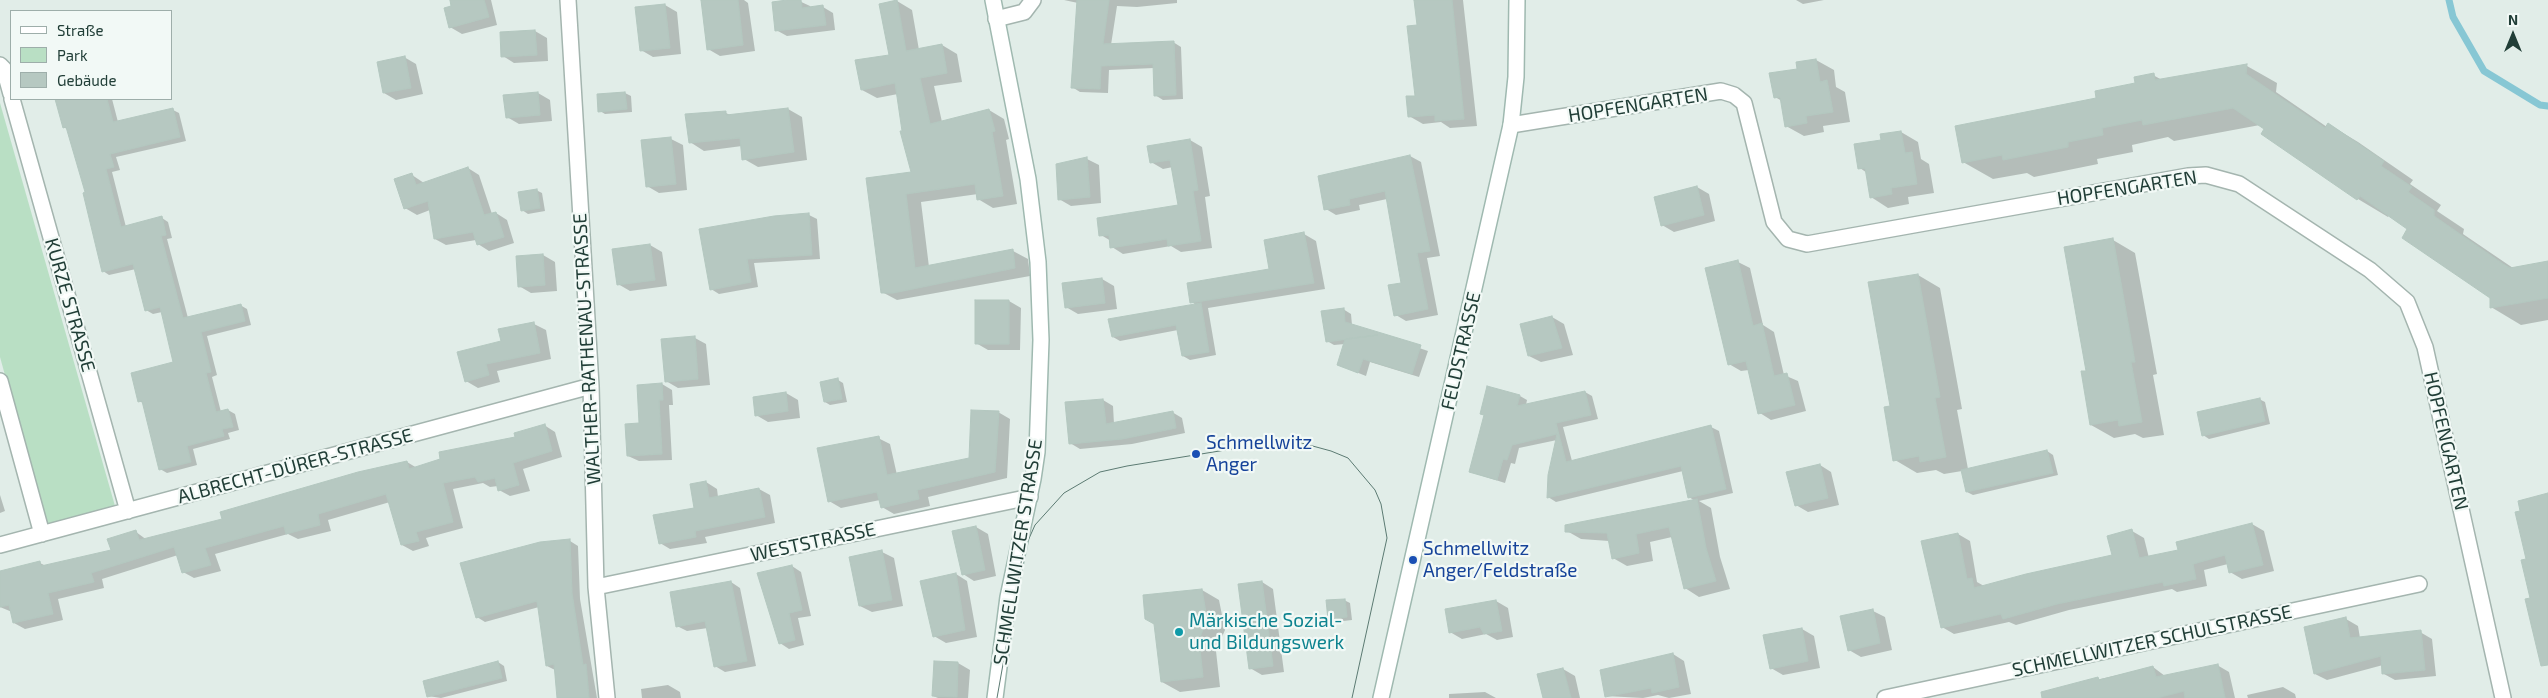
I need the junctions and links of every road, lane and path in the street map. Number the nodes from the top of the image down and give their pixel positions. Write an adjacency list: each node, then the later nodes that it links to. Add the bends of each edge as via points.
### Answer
1 (568, 0): 11 (street, WALTHER-RATHENAU-STRASSE)
2 (993, 0): 5 (street, SCHMELLWITZER STRASSE)
3 (1033, 0): 5 (street, via 1024,12)
4 (1516, 0): 9 (street, FELDSTRASSE, via 1516,78)
5 (996, 19): 12 (street, SCHMELLWITZER STRASSE, via 1028,179 1038,262 1041,340 1037,452)
6 (0, 65): 7 (street)
7 (10, 90)
8 (12, 100): 13 (street, KURZE STRASSE)
9 (1511, 125): 20 (street, FELDSTRASSE); 22 (street, HOPFENGARTEN, via 1721,91 1734,95 1744,103 1774,222 1788,239 1807,244 2188,176 2206,175 2239,184 2370,270 2407,302 2425,347)
10 (0, 381): 14 (street)
11 (591, 386): 13 (street, ALBRECHT-DÜRER-STRASSE); 17 (street, WALTHER-RATHENAU-STRASSE)
12 (1030, 497): 17 (street, WESTSTRASSE); 19 (street, SCHMELLWITZER STRASSE, via 1008,597)
13 (128, 511): 14 (street, ALBRECHT-DÜRER-STRASSE)
14 (42, 534): 15 (street, ALBRECHT-DÜRER-STRASSE)
15 (0, 545)
16 (2419, 584): 21 (street, SCHMELLWITZER SCHULSTRASSE)
17 (596, 587): 18 (street, WALTHER-RATHENAU-STRASSE)
18 (607, 698)
19 (995, 698)
20 (1381, 698)
21 (1885, 698)
22 (2503, 698)

